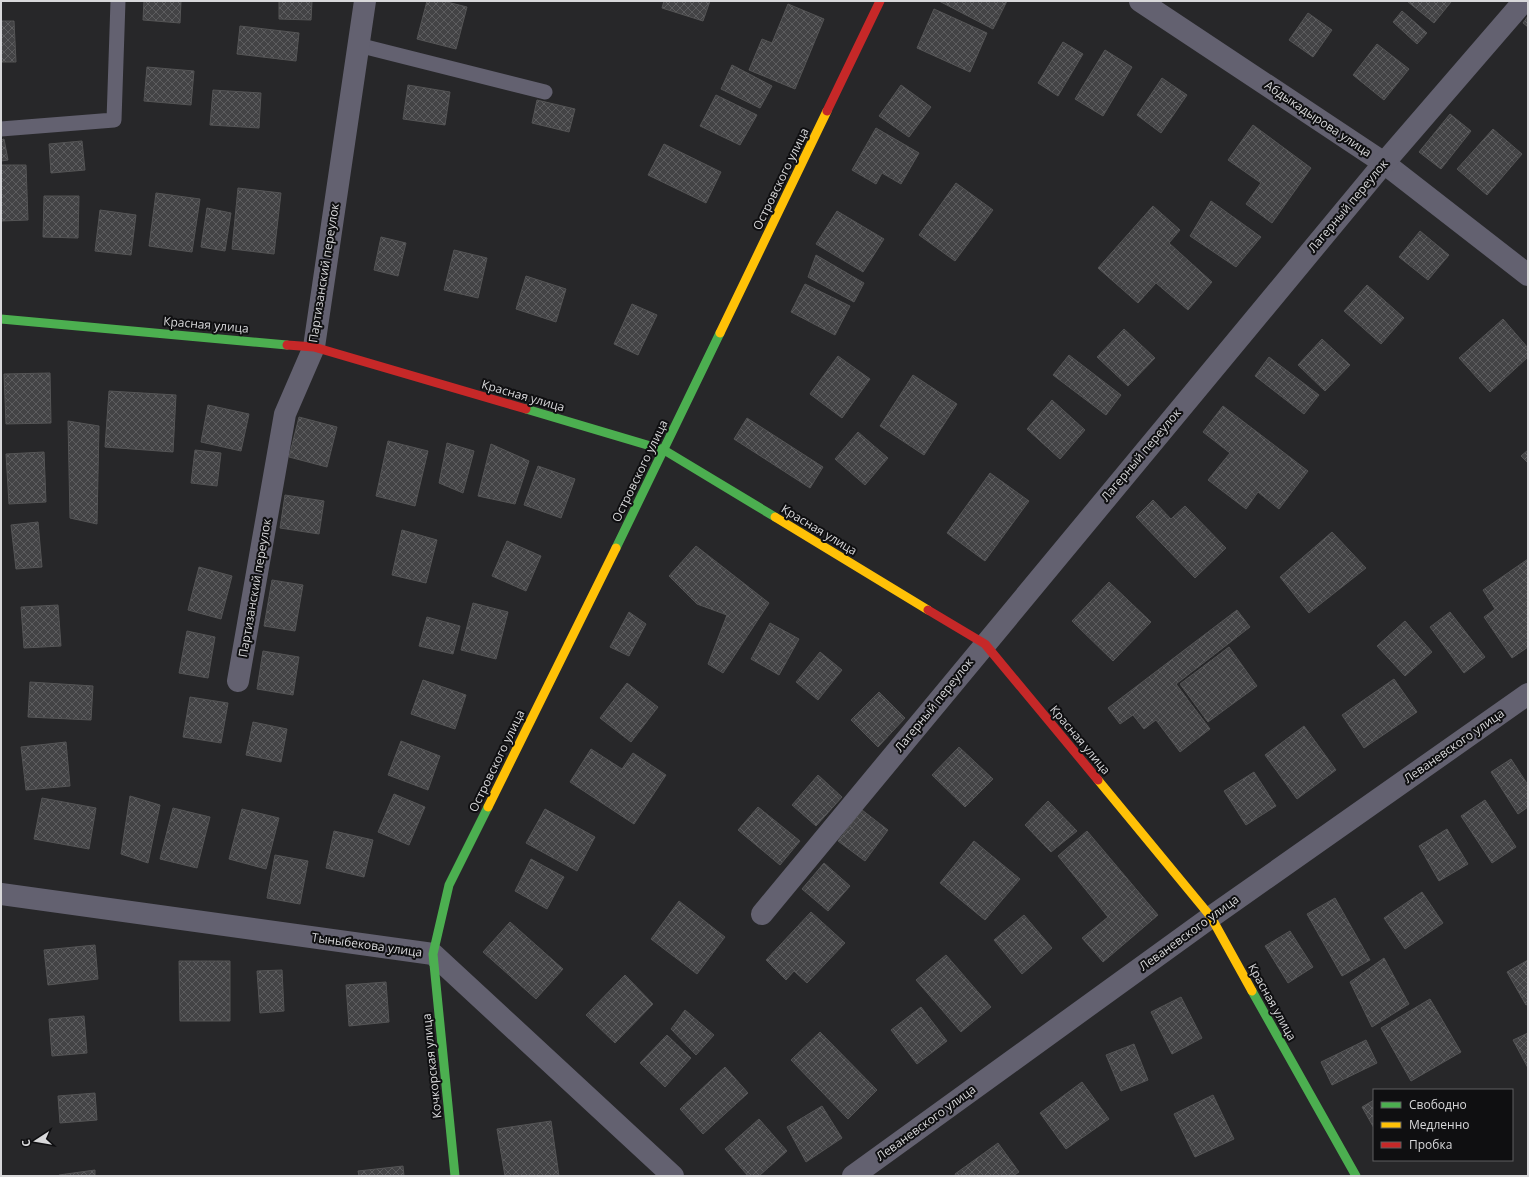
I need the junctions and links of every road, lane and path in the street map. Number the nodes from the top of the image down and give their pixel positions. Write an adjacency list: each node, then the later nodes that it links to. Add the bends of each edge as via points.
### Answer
1 (118, 1): 8 (lane, via 114,120)
2 (365, 1): 6 (street, Партизанский переулок)
3 (880, 1): 13 (street, Островского улица)
4 (1524, 1): 9 (street, Лагерный переулок)
5 (1146, 2): 9 (street, Абдыкадырова улица)
6 (358, 45): 7 (lane); 12 (street, Партизанский переулок)
7 (545, 92)
8 (1, 130)
9 (1384, 163): 10 (street, Абдыкадырова улица); 14 (street, Лагерный переулок)
10 (1528, 275)
11 (1, 319): 12 (street, Красная улица)
12 (314, 347): 13 (street, Красная улица); 15 (street, Партизанский переулок, via 285,414)
13 (664, 450): 14 (street, Красная улица); 20 (street, Островского улица, via 449,885)
14 (985, 644): 18 (street, Лагерный переулок); 19 (street, Красная улица)
15 (238, 681)
16 (1528, 694): 19 (street, Леваневского улица)
17 (1, 894): 20 (street, Тыныбекова улица)
18 (762, 914)
19 (1211, 917): 23 (street, Леваневского улица); 24 (street, Красная улица)
20 (433, 954): 21 (street, Кочкорская улица); 22 (street, Тыныбекова улица)
21 (455, 1176)
22 (673, 1176)
23 (853, 1176)
24 (1356, 1176)

